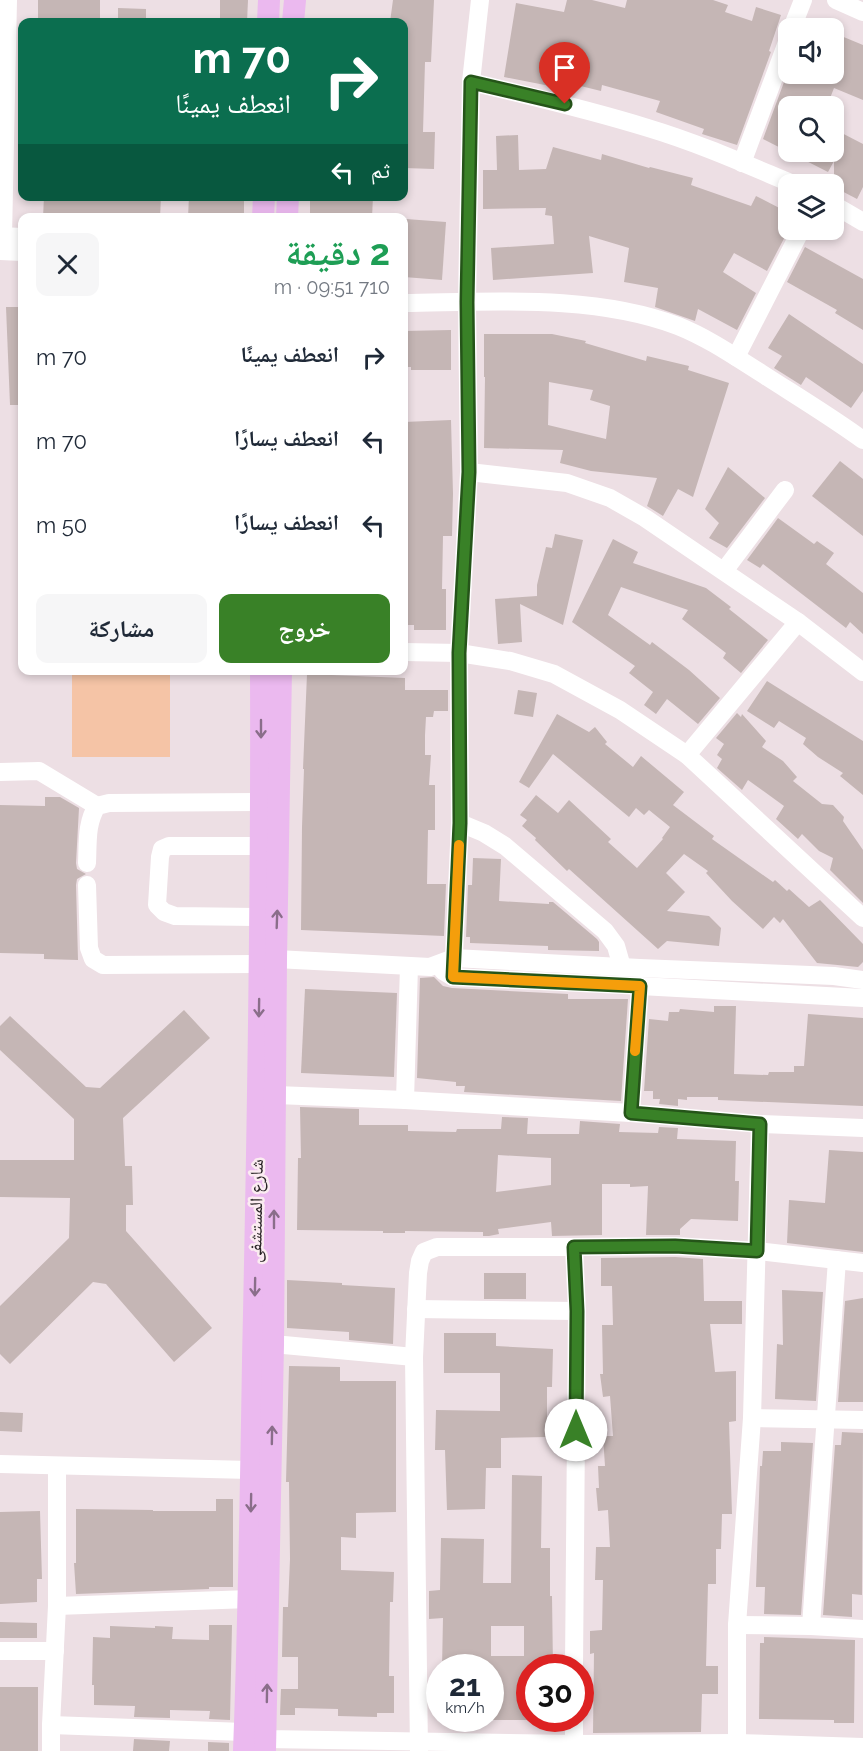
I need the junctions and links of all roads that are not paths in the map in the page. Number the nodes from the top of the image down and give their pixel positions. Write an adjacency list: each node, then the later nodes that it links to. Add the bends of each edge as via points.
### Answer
1 (8, 0): 19 (street)
2 (269, 0): 8 (main road)
3 (295, 0): 9 (main road)
4 (480, 0): 12 (street)
5 (803, 0): 10 (street)
6 (836, 0): 7 (street)
7 (863, 12)
8 (268, 18)
9 (293, 18)
10 (796, 18)
11 (778, 66): 13 (street)
12 (471, 82): 13 (street, via 649,128); 21 (street)
13 (742, 163): 14 (street)
14 (778, 178)
15 (844, 211): 16 (street)
16 (863, 222)
17 (18, 238): 19 (street)
18 (796, 240): 23 (street)
19 (1, 241): 20 (street)
20 (18, 250)
21 (467, 302): 22 (street); 23 (street, via 573,303 608,308 676,326); 25 (street)
22 (408, 303)
23 (735, 357): 24 (street)
24 (863, 440)
25 (469, 472): 27 (street, via 567,483 610,498); 30 (street)
26 (785, 490): 27 (street)
27 (724, 572): 28 (street)
28 (798, 622): 31 (street); 34 (street)
29 (408, 652): 30 (street)
30 (459, 653): 34 (street, via 510,661 554,674 620,710); 38 (street)
31 (863, 672)
32 (261, 675): 36 (main road, شارع المستشفى, one-way to 36)
33 (281, 675): 45 (main road, شارع المستشفى, one-way to 33)
34 (687, 755): 43 (street)
35 (0, 772): 37 (street, via 39,771)
36 (261, 802): 37 (street); 39 (main road, شارع المستشفى)
37 (97, 806): 40 (street, via 91,815)
38 (460, 823): 44 (street); 48 (street, via 505,846 605,931 616,946)
39 (261, 846): 42 (main road, شارع المستشفى); 42 (street, via 162,849 158,905 175,916)
40 (87, 863)
41 (87, 885): 45 (street, via 89,948 93,959 103,965)
42 (260, 917): 45 (main road, شارع المستشفى)
43 (863, 918)
44 (454, 958): 47 (street); 48 (street); 49 (street)
45 (268, 961): 46 (street); 53 (main road, شارع المستشفى); 71 (main road, شارع المستشفى, one-way to 71)
46 (409, 966): 47 (street); 54 (street)
47 (430, 967): 49 (street)
48 (622, 967): 50 (street)
49 (453, 977): 51 (street)
50 (863, 980)
51 (640, 986): 52 (street); 55 (street)
52 (863, 998)
53 (276, 1095): 54 (street); 64 (main road, شارع المستشفى, one-way to 53)
54 (405, 1100): 55 (street)
55 (631, 1113): 56 (street)
56 (760, 1124): 57 (street); 59 (street)
57 (863, 1128)
58 (574, 1247): 59 (street, via 675,1246); 62 (street, via 437,1247 424,1252); 63 (street)
59 (757, 1251): 60 (street); 66 (street)
60 (837, 1260): 61 (street); 67 (street)
61 (863, 1263)
62 (416, 1309): 63 (street); 65 (street)
63 (577, 1311): 79 (street)
64 (273, 1344): 65 (street); 81 (main road, شارع المستشفى, one-way to 64)
65 (414, 1357): 82 (street)
66 (752, 1418): 67 (street); 74 (street)
67 (826, 1418): 68 (street); 75 (street)
68 (863, 1420)
69 (0, 1464): 70 (street)
70 (57, 1466): 71 (street); 73 (street)
71 (251, 1470): 72 (main road, شارع المستشفى, one-way to 72)
72 (249, 1599): 73 (street); 81 (main road, شارع المستشفى)
73 (57, 1606): 78 (street)
74 (738, 1626): 75 (street); 84 (street)
75 (811, 1626): 76 (street)
76 (863, 1629)
77 (0, 1651): 78 (street)
78 (55, 1652): 80 (street)
79 (574, 1654)
80 (51, 1725): 81 (street); 86 (street)
81 (255, 1743): 82 (street)
82 (419, 1747): 83 (street)
83 (574, 1747): 84 (street)
84 (737, 1747): 85 (street)
85 (863, 1747)
86 (51, 1751)

